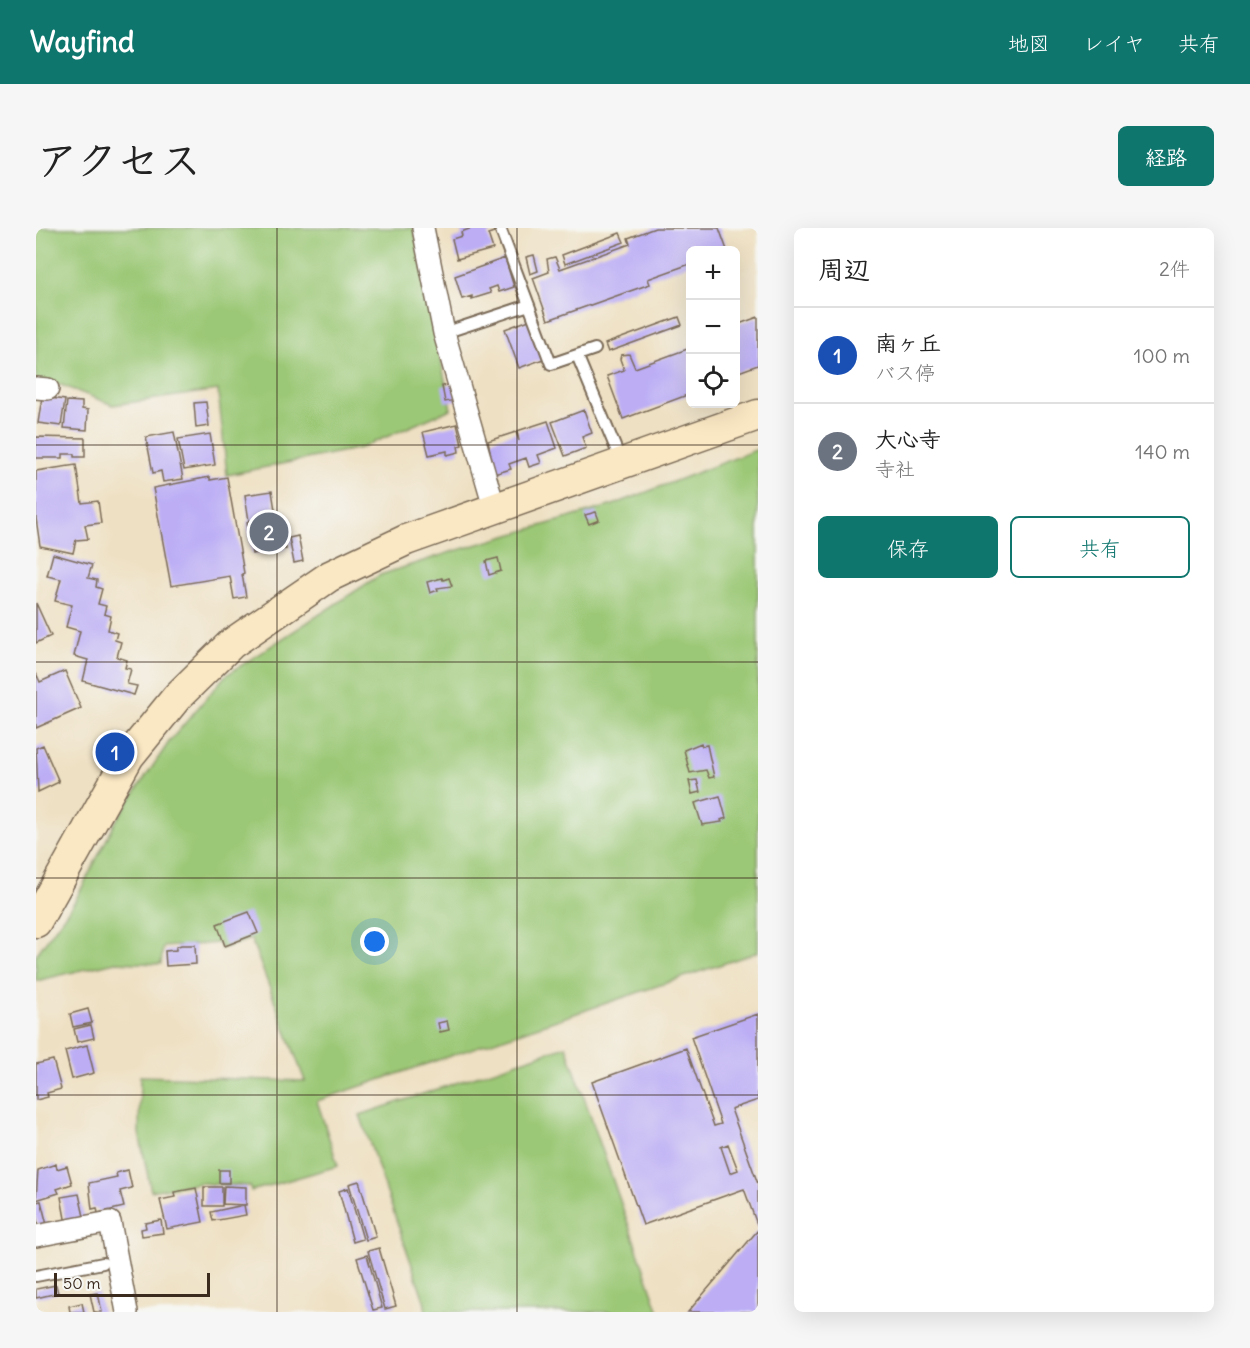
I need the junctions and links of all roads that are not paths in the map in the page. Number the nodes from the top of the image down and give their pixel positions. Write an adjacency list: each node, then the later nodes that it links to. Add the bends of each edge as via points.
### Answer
1 (423, 228): 4 (street)
2 (500, 228): 3 (lane)
3 (529, 305): 4 (lane); 6 (lane, via 551,364)
4 (444, 333): 9 (street)
5 (595, 349): 6 (lane)
6 (577, 355): 8 (lane)
7 (758, 415): 8 (street)
8 (622, 464): 9 (street)
9 (495, 510): 10 (street, via 406,540 330,576 231,644 177,697 129,756)
10 (36, 922)
11 (36, 1236): 14 (street, via 110,1222)
12 (103, 1263): 13 (lane)
13 (36, 1276)
14 (127, 1312)

